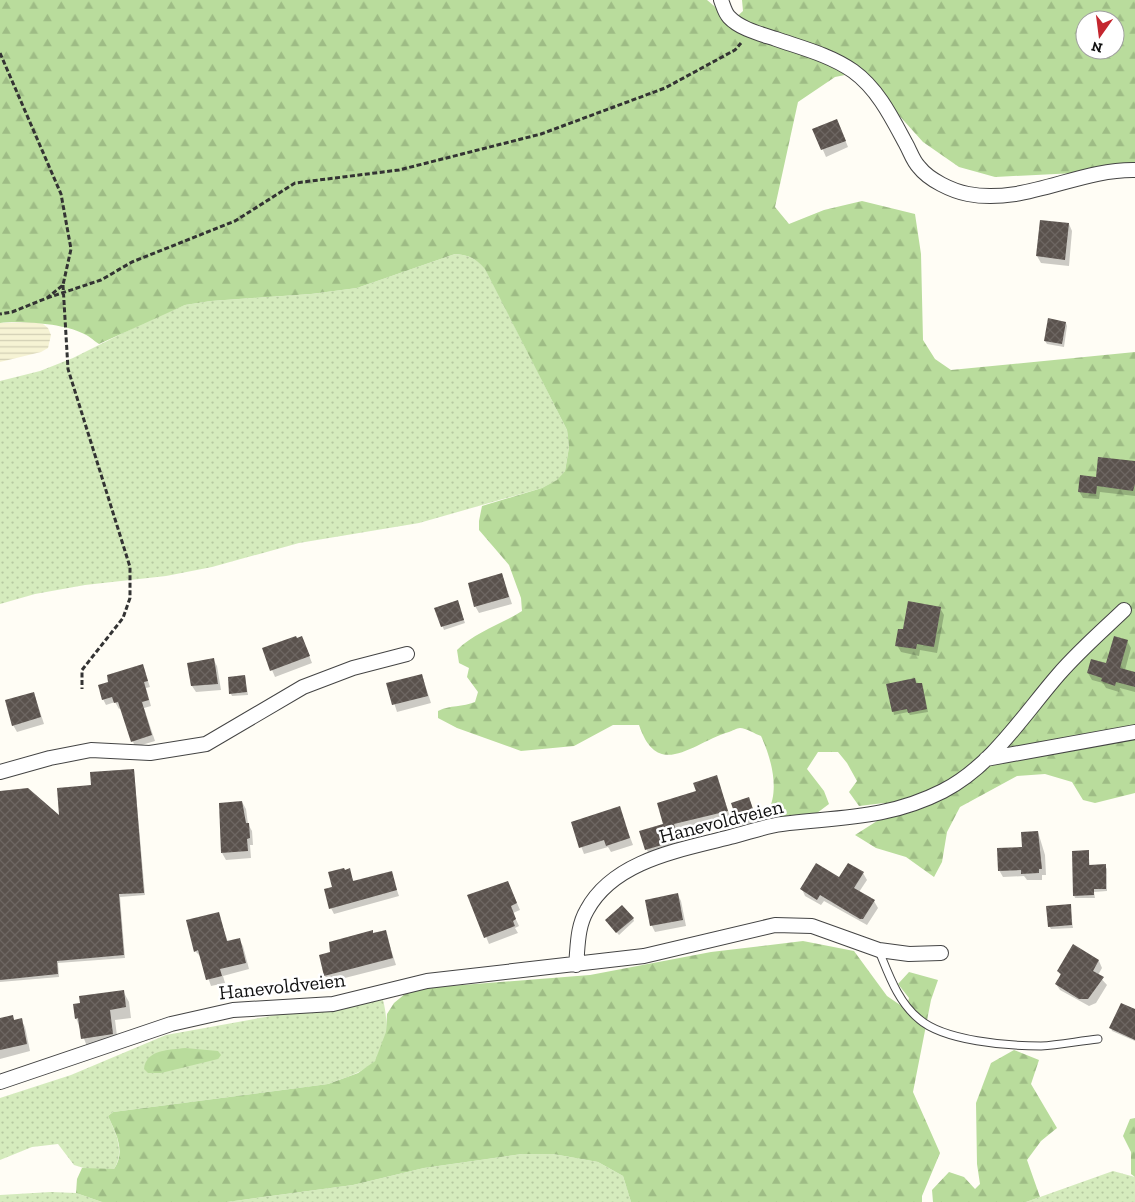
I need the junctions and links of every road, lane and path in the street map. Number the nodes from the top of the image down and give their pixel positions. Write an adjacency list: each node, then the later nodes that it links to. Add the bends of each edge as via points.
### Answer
1 (721, 0): 2 (street, via 728,17)
2 (752, 31): 4 (street, via 814,52 854,72 886,108 919,167 934,180 967,194 1004,197 1074,179); 6 (path, via 735,50 665,88 541,134 399,170 295,183 235,220)
3 (0, 53): 5 (path, via 61,194 71,249)
4 (1135, 170)
5 (63, 285): 6 (path); 7 (path)
6 (64, 294): 7 (path); 11 (path, via 68,369 130,567 130,598 123,618 82,670)
7 (47, 298): 8 (path)
8 (0, 314)
9 (1124, 610): 13 (street, Hanevoldveien, via 1061,672)
10 (408, 654): 14 (street, via 353,668 304,687 206,744 150,753 91,750)
11 (82, 689)
12 (1135, 732): 13 (street, Hanevoldveien)
13 (986, 759): 17 (street, Hanevoldveien, via 944,790 898,810 845,819 780,824 672,852 630,868 606,886 587,909 579,928)
14 (0, 772)
15 (879, 950): 16 (street, Hanevoldveien, via 909,954); 17 (street, Hanevoldveien, via 812,926 775,926 644,956); 18 (lane, via 903,1002 920,1021 940,1031 1018,1045 1043,1046)
16 (941, 953)
17 (576, 965): 19 (street, Hanevoldveien, via 427,981 333,1004 233,1010 171,1024)
18 (1098, 1039)
19 (0, 1082)

